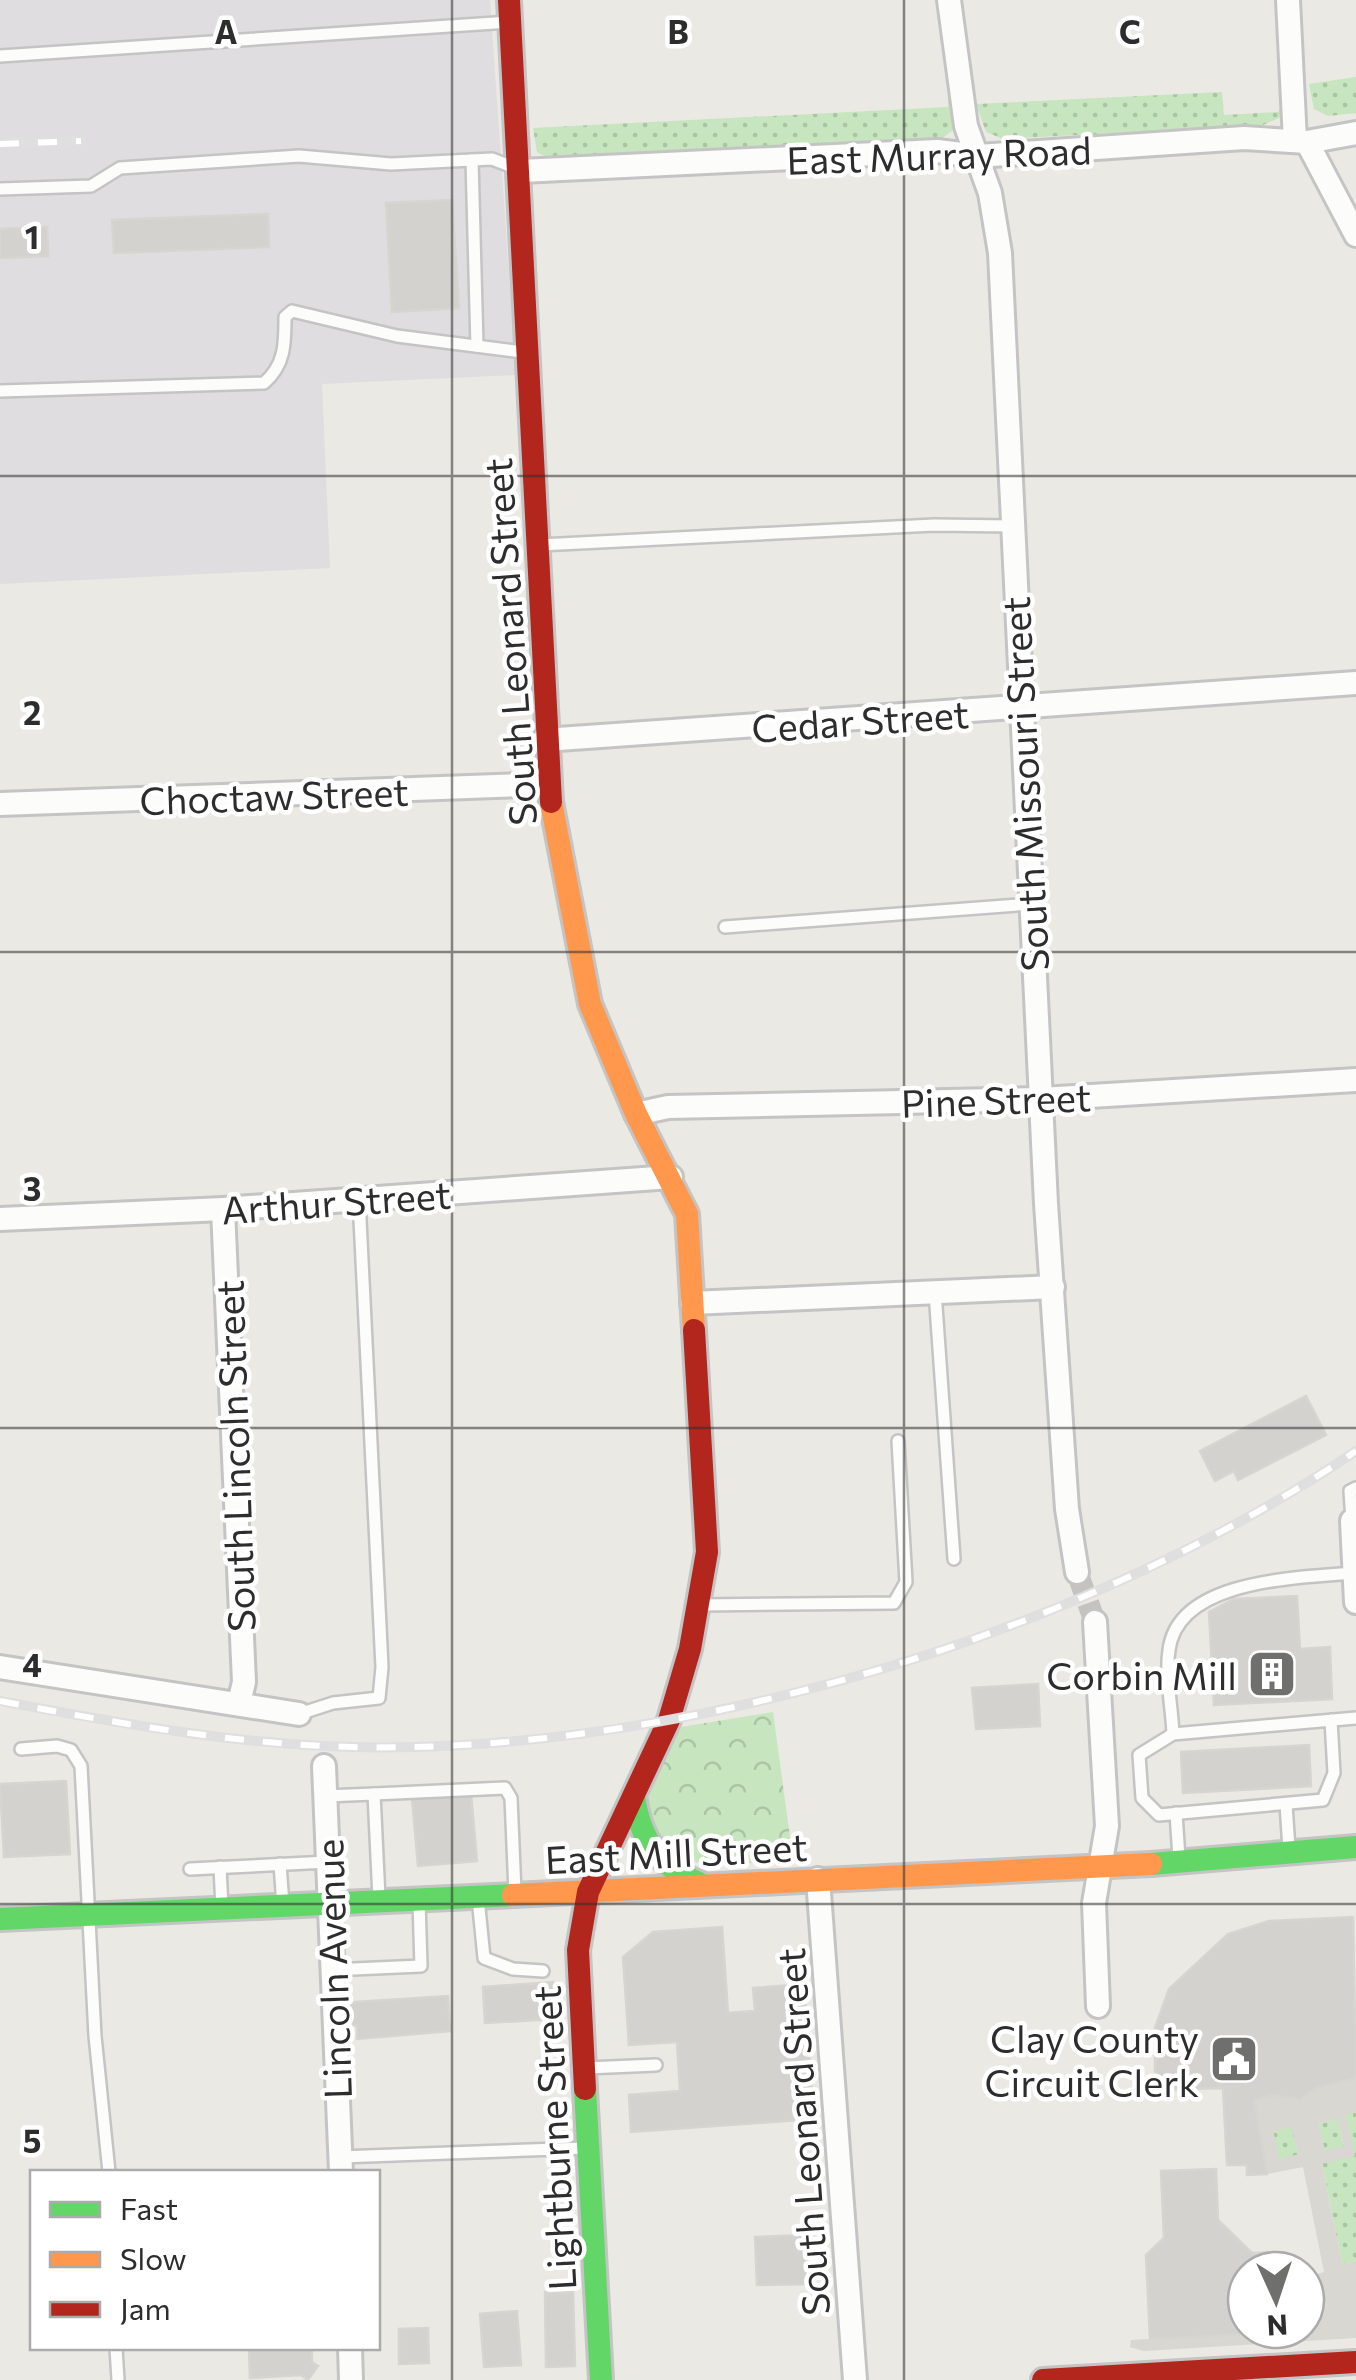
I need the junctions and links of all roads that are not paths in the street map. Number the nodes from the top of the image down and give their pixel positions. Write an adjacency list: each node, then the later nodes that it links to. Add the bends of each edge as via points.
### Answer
1 (950, 0): 7 (street, South Missouri Street, via 966,126)
2 (1288, 0): 6 (street)
3 (510, 11): 4 (lane); 9 (main road, South Leonard Street)
4 (0, 56)
5 (1356, 133): 6 (street, East Murray Road)
6 (1301, 142): 7 (street, East Murray Road, via 1244,138); 11 (street)
7 (978, 156): 9 (street, East Murray Road, via 937,152); 15 (street, South Missouri Street, via 1000,253)
8 (472, 160): 9 (lane, via 492,159); 10 (lane, via 391,164 299,156 120,168 92,186); 12 (lane)
9 (521, 171): 13 (main road, South Leonard Street)
10 (0, 189)
11 (1356, 235)
12 (477, 346): 13 (lane); 14 (lane, via 292,312 284,318 276,372 264,382)
13 (528, 354): 16 (main road, South Leonard Street)
14 (0, 391)
15 (1012, 526): 16 (lane); 18 (street, South Missouri Street)
16 (536, 545): 19 (main road, South Leonard Street)
17 (1356, 683): 18 (street, Cedar Street)
18 (1020, 710): 19 (street, Cedar Street); 22 (street, South Missouri Street)
19 (544, 740): 20 (main road, South Leonard Street)
20 (548, 784): 21 (street, Choctaw Street); 26 (main road, South Leonard Street, via 590,1004)
21 (0, 804)
22 (1030, 904): 23 (lane); 25 (street, South Missouri Street)
23 (726, 928)
24 (1356, 1080): 25 (street, Pine Street)
25 (1040, 1099): 26 (street, Pine Street, via 668,1107); 31 (street, South Missouri Street)
26 (636, 1114): 27 (main road, South Leonard Street)
27 (671, 1177): 28 (street, Arthur Street); 33 (main road, South Leonard Street, via 686,1214)
28 (359, 1199): 29 (street, Arthur Street); 45 (lane, via 379,1698)
29 (223, 1209): 30 (street, Arthur Street); 44 (street, South Lincoln Street, via 244,1682)
30 (0, 1219)
31 (1053, 1287): 32 (street); 38 (street, South Missouri Street)
32 (934, 1292): 33 (street); 37 (lane)
33 (692, 1303): 41 (main road, South Leonard Street, via 707,1552)
34 (898, 1441): 41 (lane, via 906,1582 894,1603)
35 (1356, 1488): 36 (lane, via 1350,1492)
36 (1352, 1521): 39 (street)
37 (954, 1559)
38 (1077, 1572)
39 (1354, 1574): 40 (street); 48 (lane, via 1243,1583 1188,1614 1168,1647)
40 (1356, 1602)
41 (697, 1605): 52 (main road, South Leonard Street, via 670,1720)
42 (1095, 1622): 63 (street, via 1107,1826)
43 (0, 1667): 44 (street)
44 (239, 1703): 45 (street)
45 (298, 1714)
46 (1356, 1718): 47 (lane)
47 (1331, 1720): 48 (lane); 54 (lane, via 1334,1772 1323,1800)
48 (1174, 1734): 55 (lane, via 1138,1755 1142,1798 1159,1815)
49 (22, 1748): 74 (lane, via 71,1750 80,1766)
50 (324, 1766): 53 (street, Lincoln Avenue)
51 (374, 1794): 53 (lane); 67 (lane, via 505,1788); 70 (lane)
52 (634, 1794): 65 (main road, via 638,1826 653,1854 677,1875); 66 (main road, South Leonard Street)
53 (325, 1796): 58 (street, Lincoln Avenue)
54 (1286, 1804): 55 (lane); 57 (lane)
55 (1176, 1813): 59 (lane)
56 (1356, 1848): 57 (main road, East Mill Street)
57 (1289, 1855): 59 (main road, East Mill Street)
58 (328, 1862): 60 (lane); 71 (street, Lincoln Avenue)
59 (1180, 1862): 63 (main road, East Mill Street)
60 (280, 1864): 61 (lane); 72 (lane)
61 (220, 1867): 62 (lane); 73 (lane)
62 (190, 1868)
63 (1098, 1868): 64 (main road, East Mill Street); 78 (street)
64 (818, 1879): 65 (main road, East Mill Street); 91 (street, South Leonard Street)
65 (706, 1886): 66 (main road, East Mill Street)
66 (588, 1892): 67 (main road, East Mill Street); 80 (main road, Lightburne Street, via 578,1950)
67 (516, 1896): 68 (main road, East Mill Street)
68 (478, 1898): 69 (main road, East Mill Street); 77 (lane, via 484,1958)
69 (419, 1902): 70 (main road, East Mill Street); 76 (lane, via 421,1966)
70 (379, 1904): 71 (main road, East Mill Street)
71 (328, 1906): 72 (main road, East Mill Street); 76 (street, Lincoln Avenue)
72 (283, 1908): 73 (main road, East Mill Street)
73 (222, 1910): 74 (main road, East Mill Street)
74 (89, 1916): 75 (main road, East Mill Street); 83 (lane)
75 (0, 1920)
76 (331, 1970): 82 (street, Lincoln Avenue)
77 (543, 1971)
78 (1098, 2006)
79 (656, 2064): 80 (lane)
80 (584, 2068): 81 (main road, Lightburne Street)
81 (589, 2148): 82 (lane); 90 (main road, Lightburne Street)
82 (341, 2165)
83 (108, 2170)
84 (116, 2350): 88 (lane)
85 (350, 2350): 89 (street)
86 (1356, 2362): 87 (main road)
87 (1122, 2378): 92 (main road)
88 (118, 2380)
89 (351, 2380)
90 (601, 2380)
91 (855, 2380)
92 (1044, 2380)

